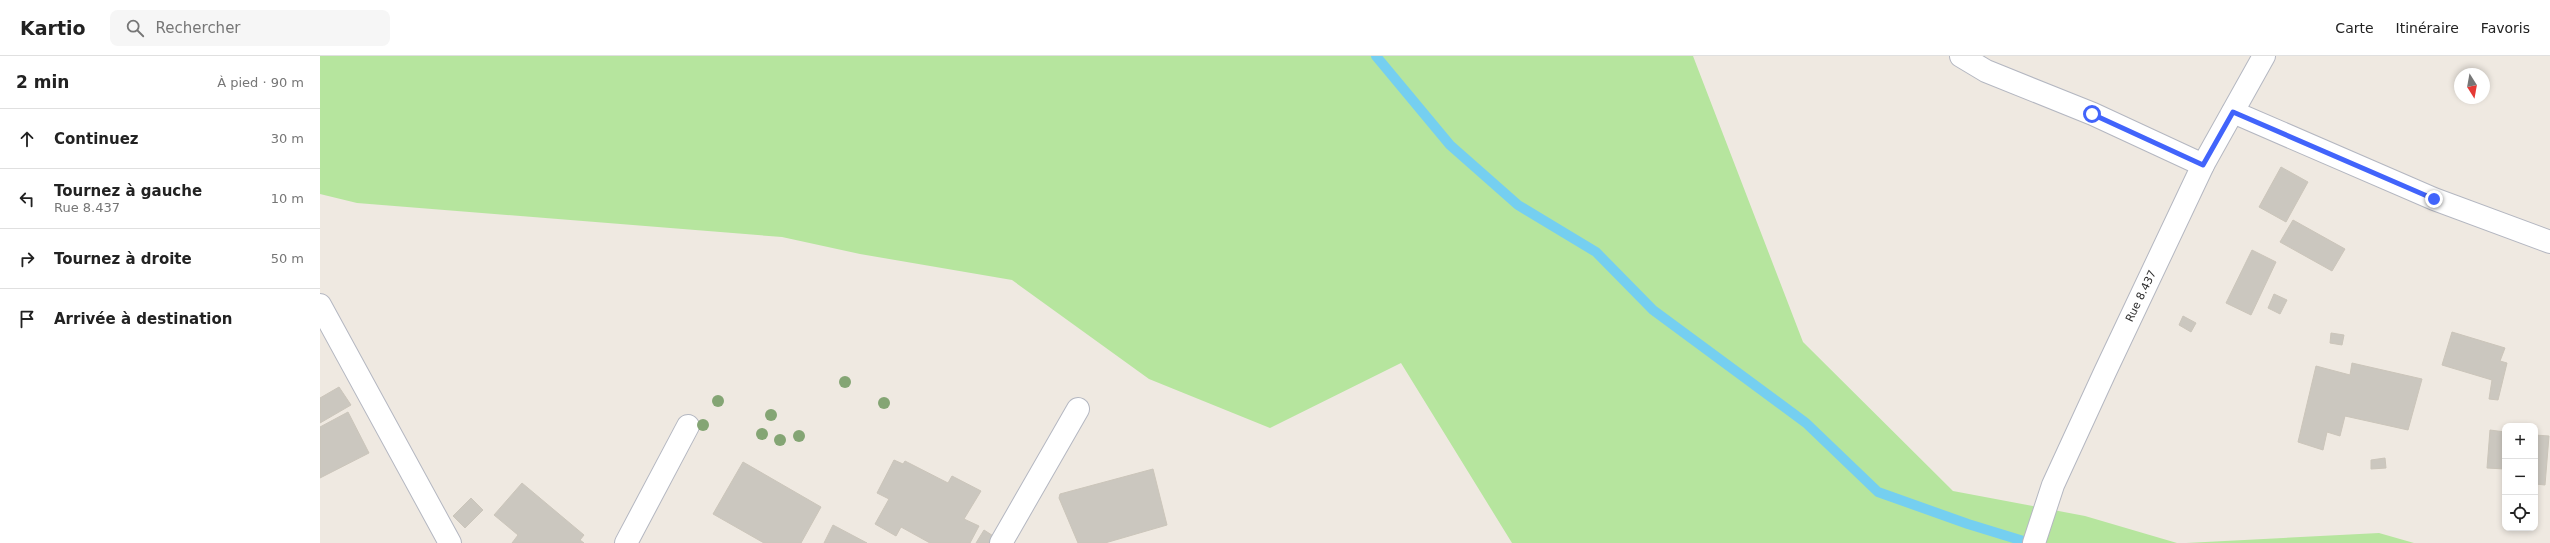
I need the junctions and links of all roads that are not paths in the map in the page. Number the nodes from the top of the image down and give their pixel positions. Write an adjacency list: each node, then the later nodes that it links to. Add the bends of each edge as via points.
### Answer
1 (1961, 56): 4 (street, via 1986,71 2092,114)
2 (2264, 56): 3 (street, Rue 8.437)
3 (2233, 112): 4 (street, Rue 8.437); 5 (street, via 2434,199)
4 (2203, 165): 9 (street, Rue 8.437, via 2056,478)
5 (2550, 242)
6 (320, 306): 10 (street)
7 (1078, 410): 12 (street)
8 (688, 426): 11 (street)
9 (2037, 533)
10 (450, 543)
11 (626, 543)
12 (1001, 543)

